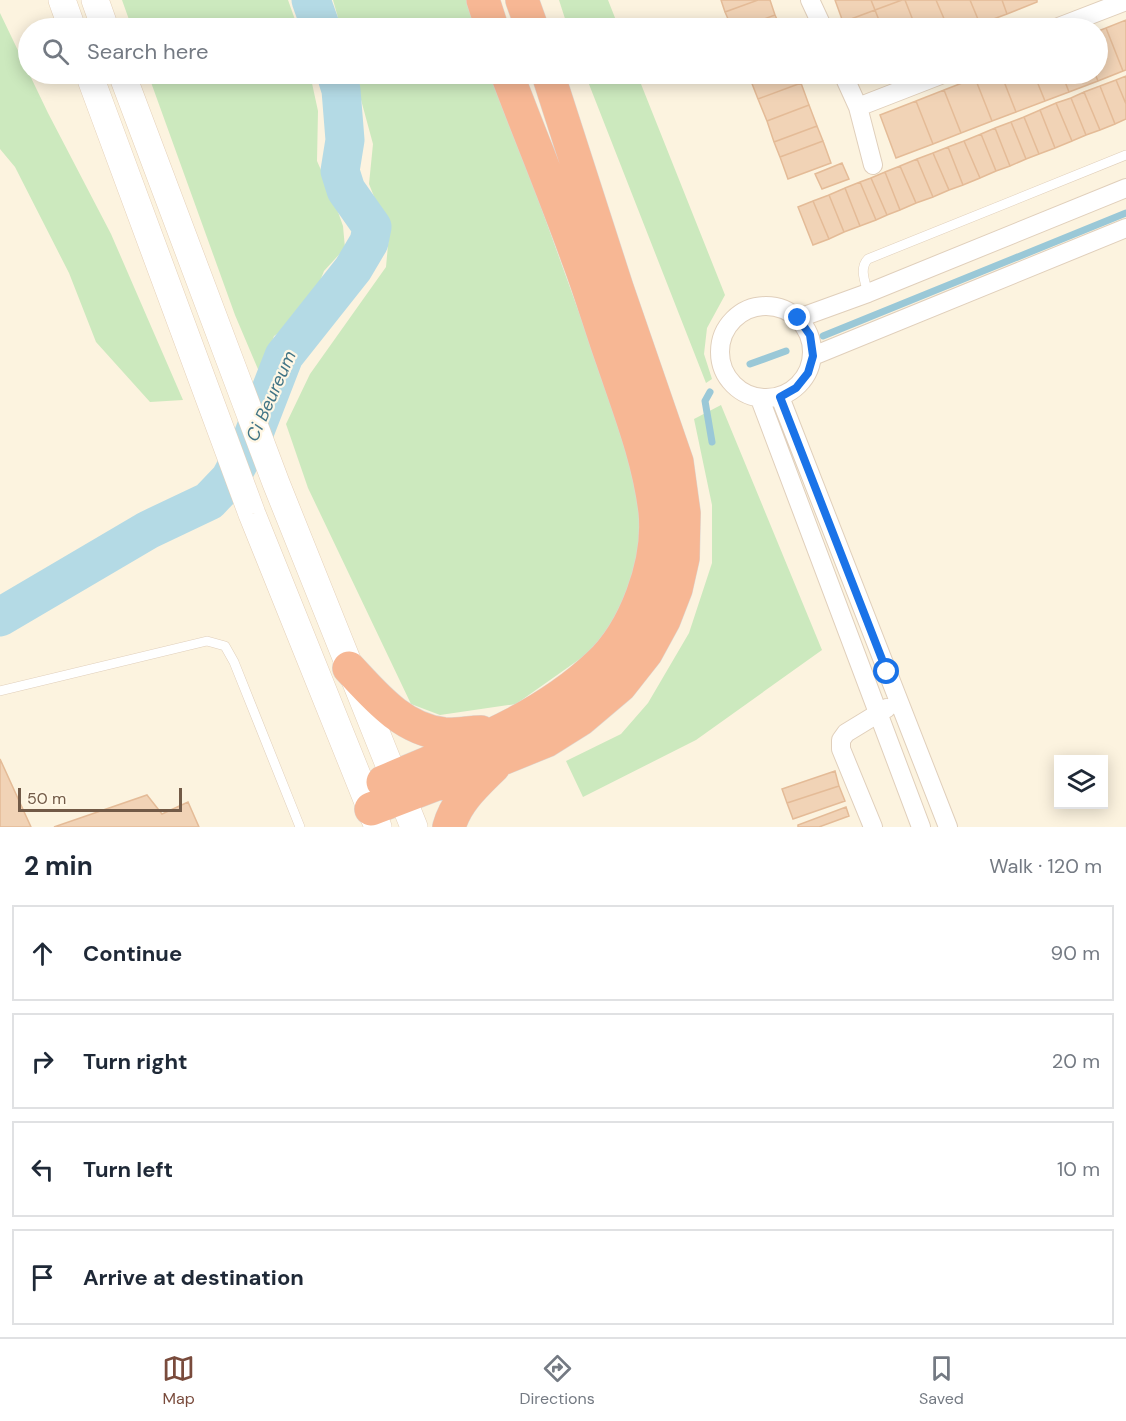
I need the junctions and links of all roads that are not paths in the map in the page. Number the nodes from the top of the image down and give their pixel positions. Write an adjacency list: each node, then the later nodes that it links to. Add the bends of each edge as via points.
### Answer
1 (62, 0): 7 (main road)
2 (95, 0): 8 (main road)
3 (483, 0): 9 (highway)
4 (522, 0): 10 (highway)
5 (810, 0): 11 (street)
6 (1126, 1): 12 (street)
7 (68, 18)
8 (101, 18)
9 (489, 18)
10 (528, 18)
11 (818, 18)
12 (1082, 18)
13 (93, 84): 35 (main road, via 252,514)
14 (126, 84): 29 (main road)
15 (511, 84): 33 (highway, via 578,257 640,443 655,513 649,572 639,603 622,634 600,664 572,688 532,713)
16 (551, 84): 33 (highway, via 676,462 684,513 682,558 664,620 646,653 620,686 581,719 546,741)
17 (848, 84): 19 (street)
18 (917, 84): 19 (street)
19 (858, 107): 21 (street)
20 (1126, 154): 24 (lane, via 868,259 863,269)
21 (873, 165)
22 (1126, 188): 24 (street)
23 (1126, 228): 26 (street)
24 (867, 293): 25 (street)
25 (798, 318): 26 (street, via 810,335); 28 (street, via 777,307 753,307 733,319 720,343 723,371 741,392)
26 (813, 356): 27 (street, via 808,373 796,388)
27 (780, 397): 28 (street); 31 (street)
28 (760, 399): 32 (street)
29 (350, 668): 33 (highway, via 384,706 415,726); 34 (main road)
30 (0, 691): 36 (lane, via 207,641 225,646)
31 (899, 701): 32 (street); 41 (street)
32 (878, 714): 39 (street, via 841,740 841,749); 40 (street)
33 (499, 746): 34 (highway); 38 (highway, via 467,792)
34 (397, 787): 35 (highway); 37 (main road)
35 (371, 809)
36 (300, 827)
37 (414, 827)
38 (449, 827)
39 (873, 827)
40 (921, 827)
41 (948, 827)

